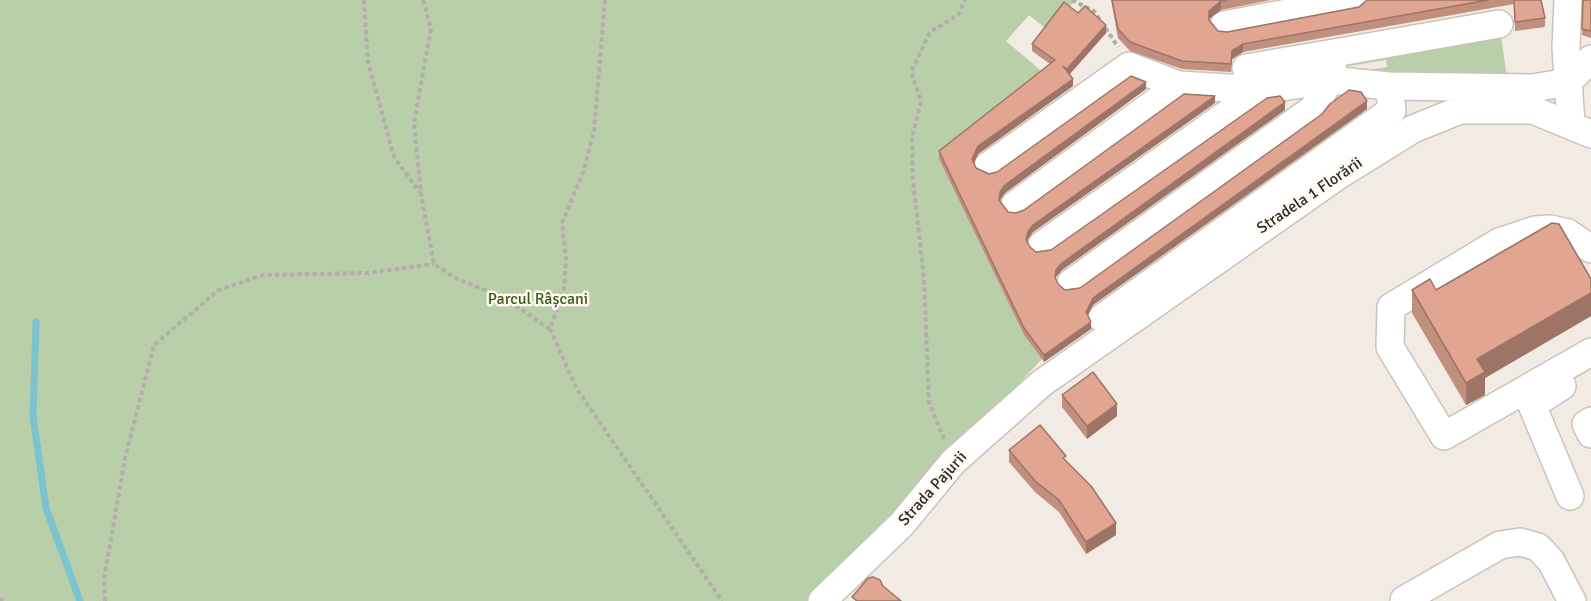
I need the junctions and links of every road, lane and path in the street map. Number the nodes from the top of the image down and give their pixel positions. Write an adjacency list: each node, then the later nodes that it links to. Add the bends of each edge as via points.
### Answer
1 (364, 0): 21 (path, via 368,62 394,157)
2 (423, 0): 21 (path, via 431,29 414,122)
3 (605, 0): 28 (path, via 594,131 584,170 562,223 564,290)
4 (964, 0): 34 (path, via 958,15 930,32 911,72 921,101 912,138 912,159 924,279 929,402)
5 (1072, 0): 12 (path, via 1094,11)
6 (1356, 0): 10 (street)
7 (1553, 0): 15 (street)
8 (1568, 0): 15 (street, Stradela 1 Florării)
9 (1499, 24): 13 (street)
10 (1224, 25)
11 (1591, 59): 15 (street)
12 (1129, 66): 16 (street); 20 (street)
13 (1332, 67): 14 (street); 17 (street); 18 (street); 26 (street, via 1313,109)
14 (1246, 68)
15 (1560, 83): 17 (street, via 1533,88); 19 (street, Stradela 1 Florării)
16 (1179, 85): 18 (street); 22 (street)
17 (1389, 86): 27 (street, via 1392,110)
18 (1261, 90): 23 (street)
19 (1581, 129): 30 (street, Stradela 1 Florării, via 1533,111 1460,110 1413,129 1339,174)
20 (988, 166)
21 (421, 194): 25 (path)
22 (1015, 205)
23 (1042, 245)
24 (1591, 249): 29 (street, via 1568,233 1551,230 1535,230 1499,242 1391,307 1390,347 1444,436)
25 (434, 264): 28 (path, via 457,279 503,297); 37 (path, via 367,273 263,275 219,290 154,345 124,458 104,579)
26 (1071, 283)
27 (1102, 318)
28 (550, 329): 38 (path, via 577,389)
29 (1591, 352)
30 (1075, 359): 34 (street, Strada Pajurii, via 1042,382)
31 (1591, 369): 35 (street, via 1532,405)
32 (1591, 421): 33 (street, via 1586,424)
33 (1591, 434)
34 (953, 462): 39 (street, Strada Pajurii, via 902,524)
35 (1570, 496)
36 (1404, 600): 40 (street, via 1500,545 1520,542 1538,547 1551,561)
37 (105, 601)
38 (722, 601)
39 (822, 601)
40 (1572, 601)

